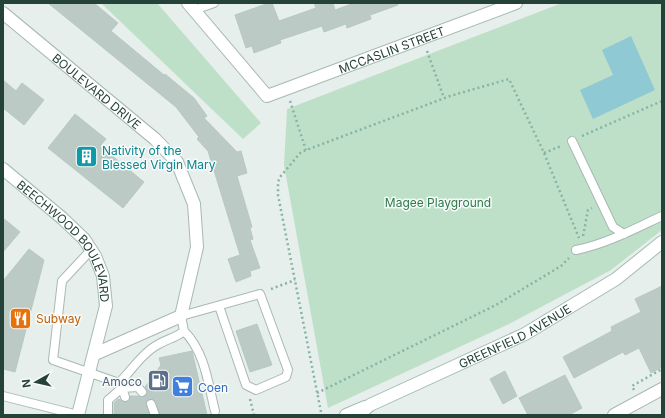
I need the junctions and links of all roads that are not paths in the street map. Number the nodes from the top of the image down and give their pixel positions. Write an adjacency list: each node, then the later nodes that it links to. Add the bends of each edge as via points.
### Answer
1 (214, 3): 3 (lane)
2 (516, 3): 3 (street, MCCASLIN STREET, via 267,96)
3 (191, 7)
4 (3, 13): 13 (street, BOULEVARD DRIVE, via 155,139 177,162 194,204 197,247)
5 (572, 141): 8 (lane, via 613,227)
6 (3, 169): 10 (street, BEECHWOOD BOULEVARD, via 62,218)
7 (662, 216): 8 (lane)
8 (624, 234): 11 (lane)
9 (662, 242): 23 (street, GREENFIELD AVENUE, via 616,279 525,334)
10 (92, 250): 15 (street, BEECHWOOD BOULEVARD, via 103,276 106,306); 16 (lane, via 62,281 53,360)
11 (576, 250)
12 (219, 306): 12 (lane, via 260,294 288,370 286,377 256,390 246,385); 13 (lane)
13 (181, 316): 14 (lane); 15 (street)
14 (184, 331): 17 (lane, via 179,336 158,344 142,358); 24 (lane, via 202,356)
15 (95, 354): 16 (street, BEECHWOOD BOULEVARD)
16 (90, 372): 17 (lane); 25 (street, BEECHWOOD BOULEVARD)
17 (121, 386): 19 (lane, via 138,387); 21 (lane); 26 (lane, via 108,400)
18 (662, 389): 30 (street)
19 (142, 392)
20 (3, 396): 25 (lane)
21 (125, 397)
22 (152, 404): 27 (lane)
23 (370, 405): 28 (street); 29 (street, GREENFIELD AVENUE)
24 (215, 411)
25 (78, 415)
26 (108, 415)
27 (156, 415)
28 (346, 415)
29 (358, 415)
30 (614, 415)

